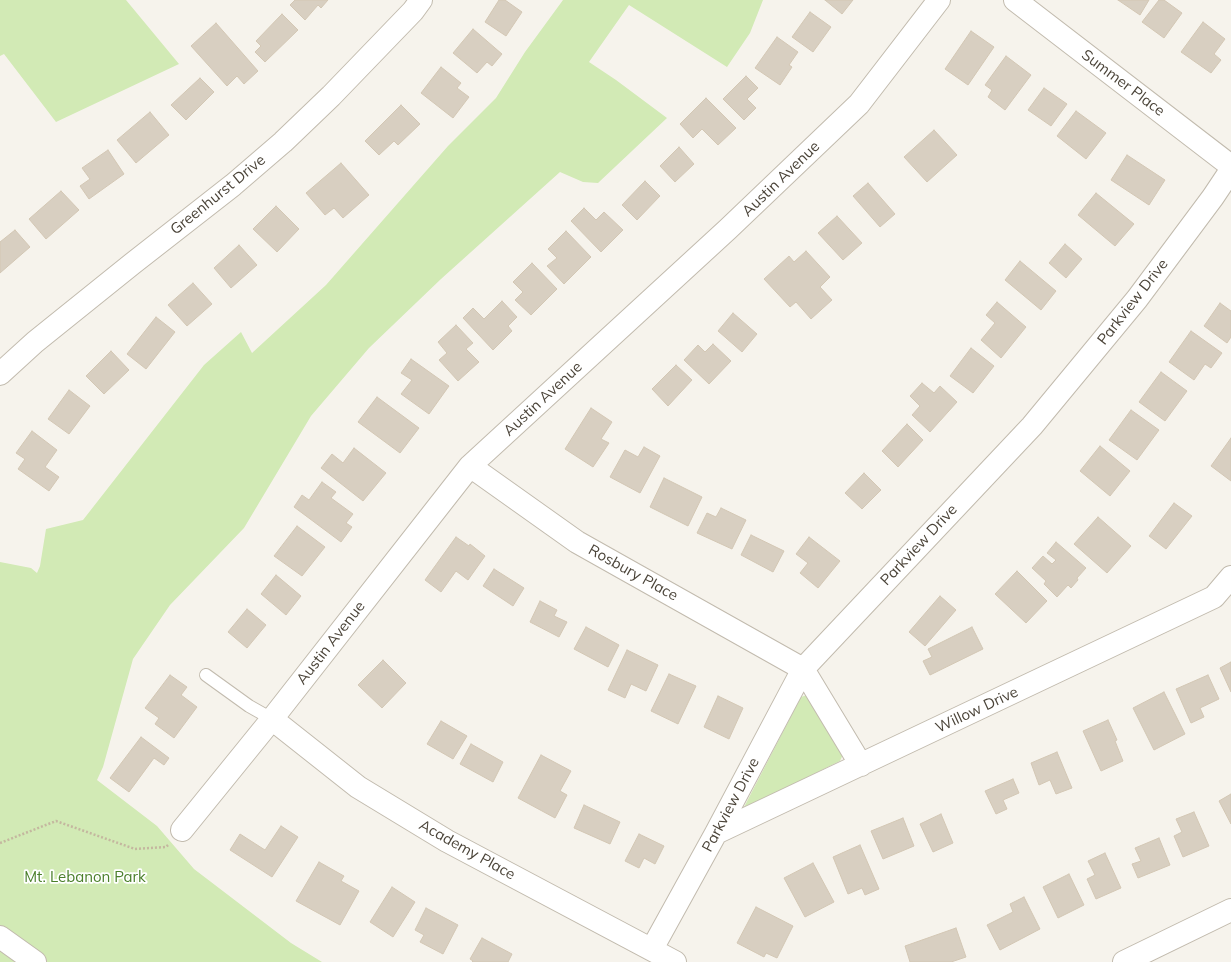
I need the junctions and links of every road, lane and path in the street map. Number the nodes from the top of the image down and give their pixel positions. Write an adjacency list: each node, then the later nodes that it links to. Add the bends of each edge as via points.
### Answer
1 (421, 0): 6 (street, Greenhurst Drive, via 331,96 283,142 35,342)
2 (939, 0): 7 (street, Austin Avenue, via 859,104 728,229)
3 (1015, 0): 4 (street, Summer Place)
4 (1231, 166)
5 (1231, 170): 9 (street, Parkview Drive, via 1137,300 1032,426)
6 (0, 374)
7 (470, 466): 9 (street, Rosbury Place, via 577,542); 11 (street, Austin Avenue)
8 (1231, 577): 12 (street, Willow Drive, via 1214,597)
9 (803, 669): 12 (street); 14 (street, Parkview Drive)
10 (206, 675): 11 (lane, via 248,706)
11 (272, 719): 13 (street, Austin Avenue); 18 (street, Academy Place, via 358,787 447,841)
12 (861, 764): 14 (street, Willow Drive)
13 (182, 830): 15 (path, via 166,847 135,849 56,821)
14 (716, 833): 18 (street, Parkview Drive)
15 (0, 843)
16 (1231, 910): 21 (street)
17 (0, 937): 19 (street)
18 (652, 949): 20 (street, Academy Place)
19 (35, 962)
20 (675, 962)
21 (1124, 962)

